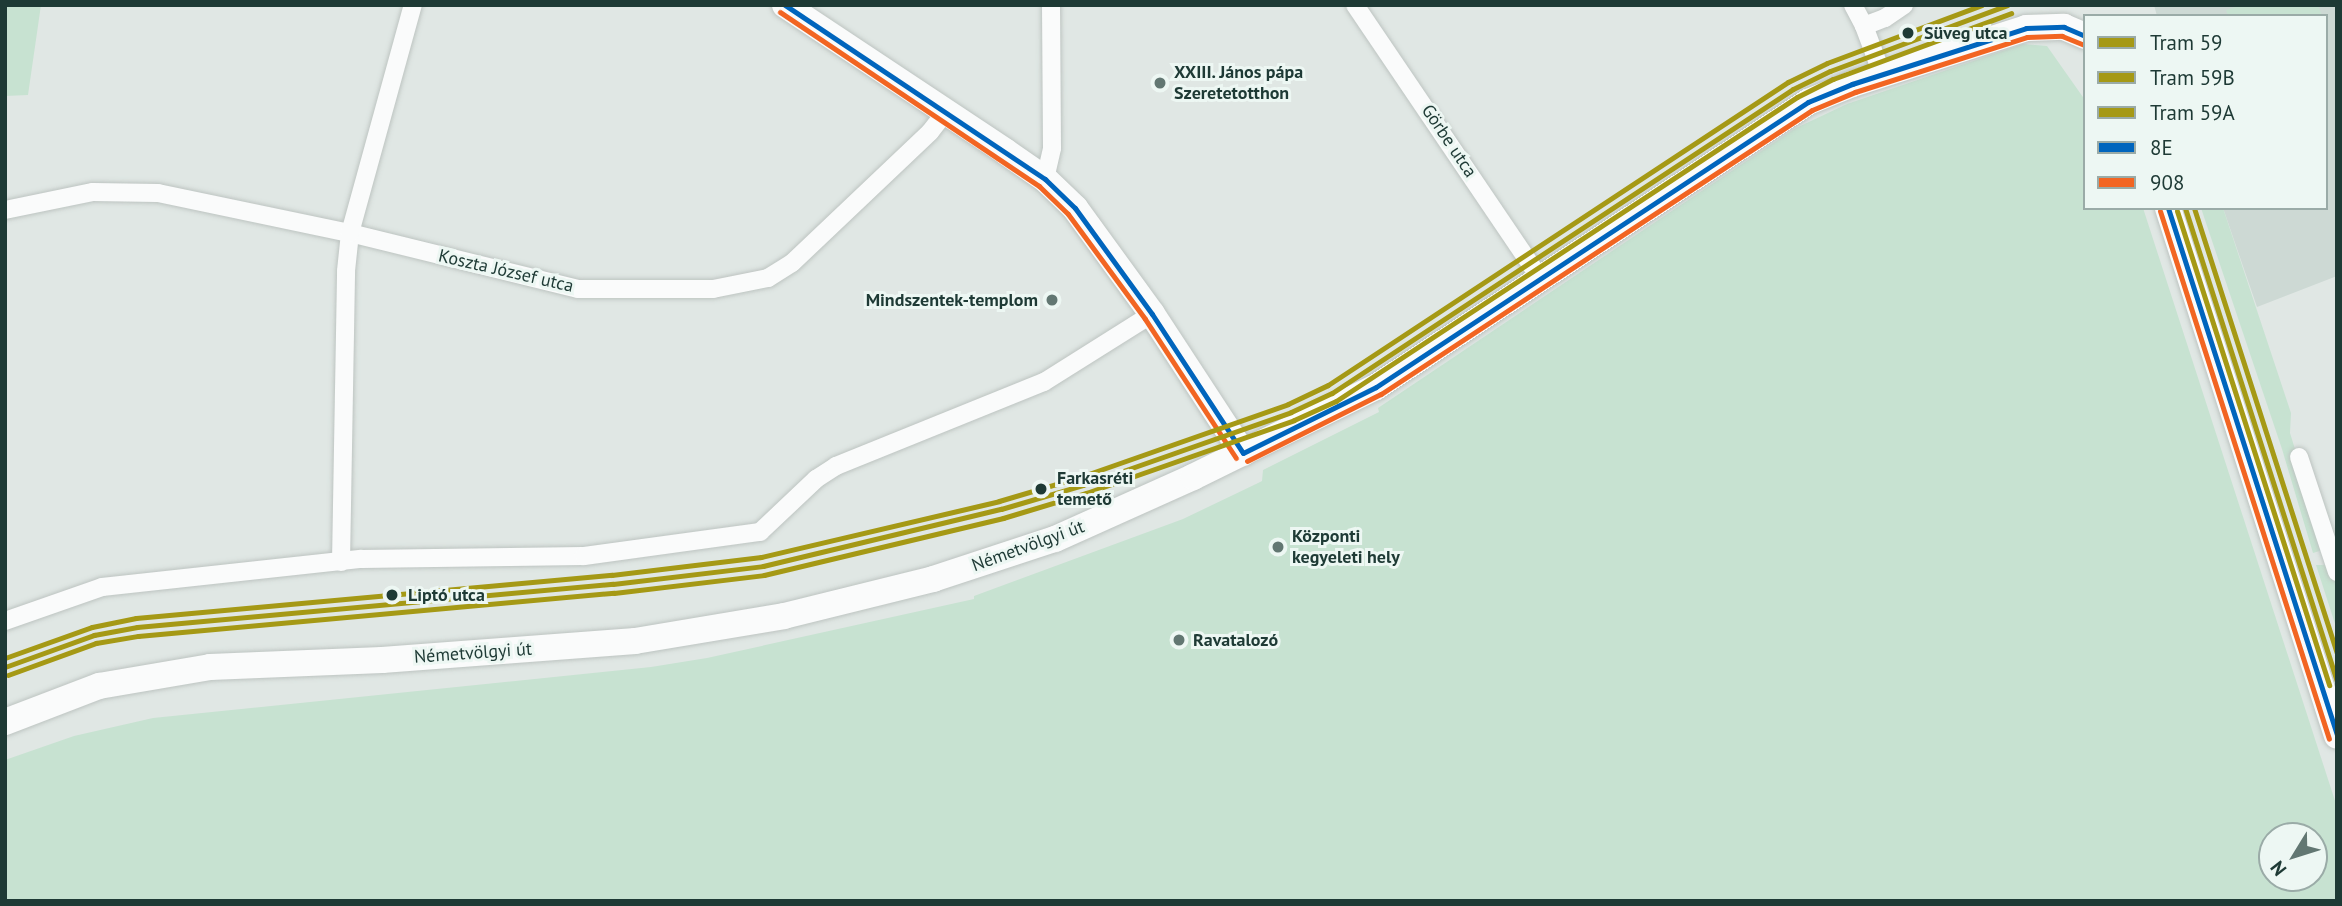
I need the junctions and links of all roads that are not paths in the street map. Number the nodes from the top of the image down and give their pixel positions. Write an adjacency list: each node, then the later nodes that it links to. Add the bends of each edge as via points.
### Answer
1 (413, 5): 14 (street)
2 (785, 5): 10 (street)
3 (1051, 5): 11 (street, via 1052,148)
4 (1355, 5): 15 (street, Görbe utca)
5 (1853, 5): 7 (street)
6 (1904, 5): 7 (street)
7 (1864, 26): 9 (street)
8 (2074, 31): 9 (street, Németvölgyi út, via 2026,28)
9 (1882, 74): 15 (street, Németvölgyi út, via 1808,102)
10 (947, 110): 11 (street); 14 (street, Koszta József utca, via 937,125 792,264 749,284 713,289 578,289)
11 (1045, 179): 16 (street, via 1075,208)
12 (5, 210): 14 (street, Koszta József utca, via 93,192 158,193)
13 (2169, 210): 23 (street)
14 (350, 233): 19 (street)
15 (1541, 278): 17 (street, Németvölgyi út, via 1376,387)
16 (1152, 314): 17 (street); 19 (street, via 1044,382 836,466 760,532 583,556)
17 (1243, 453): 22 (street, Németvölgyi út, via 1055,539 933,579 784,616 635,641 211,667 99,686)
18 (2299, 457): 20 (street)
19 (341, 562): 21 (street, via 102,587)
20 (2337, 572)
21 (5, 621)
22 (5, 722)
23 (2337, 736)

